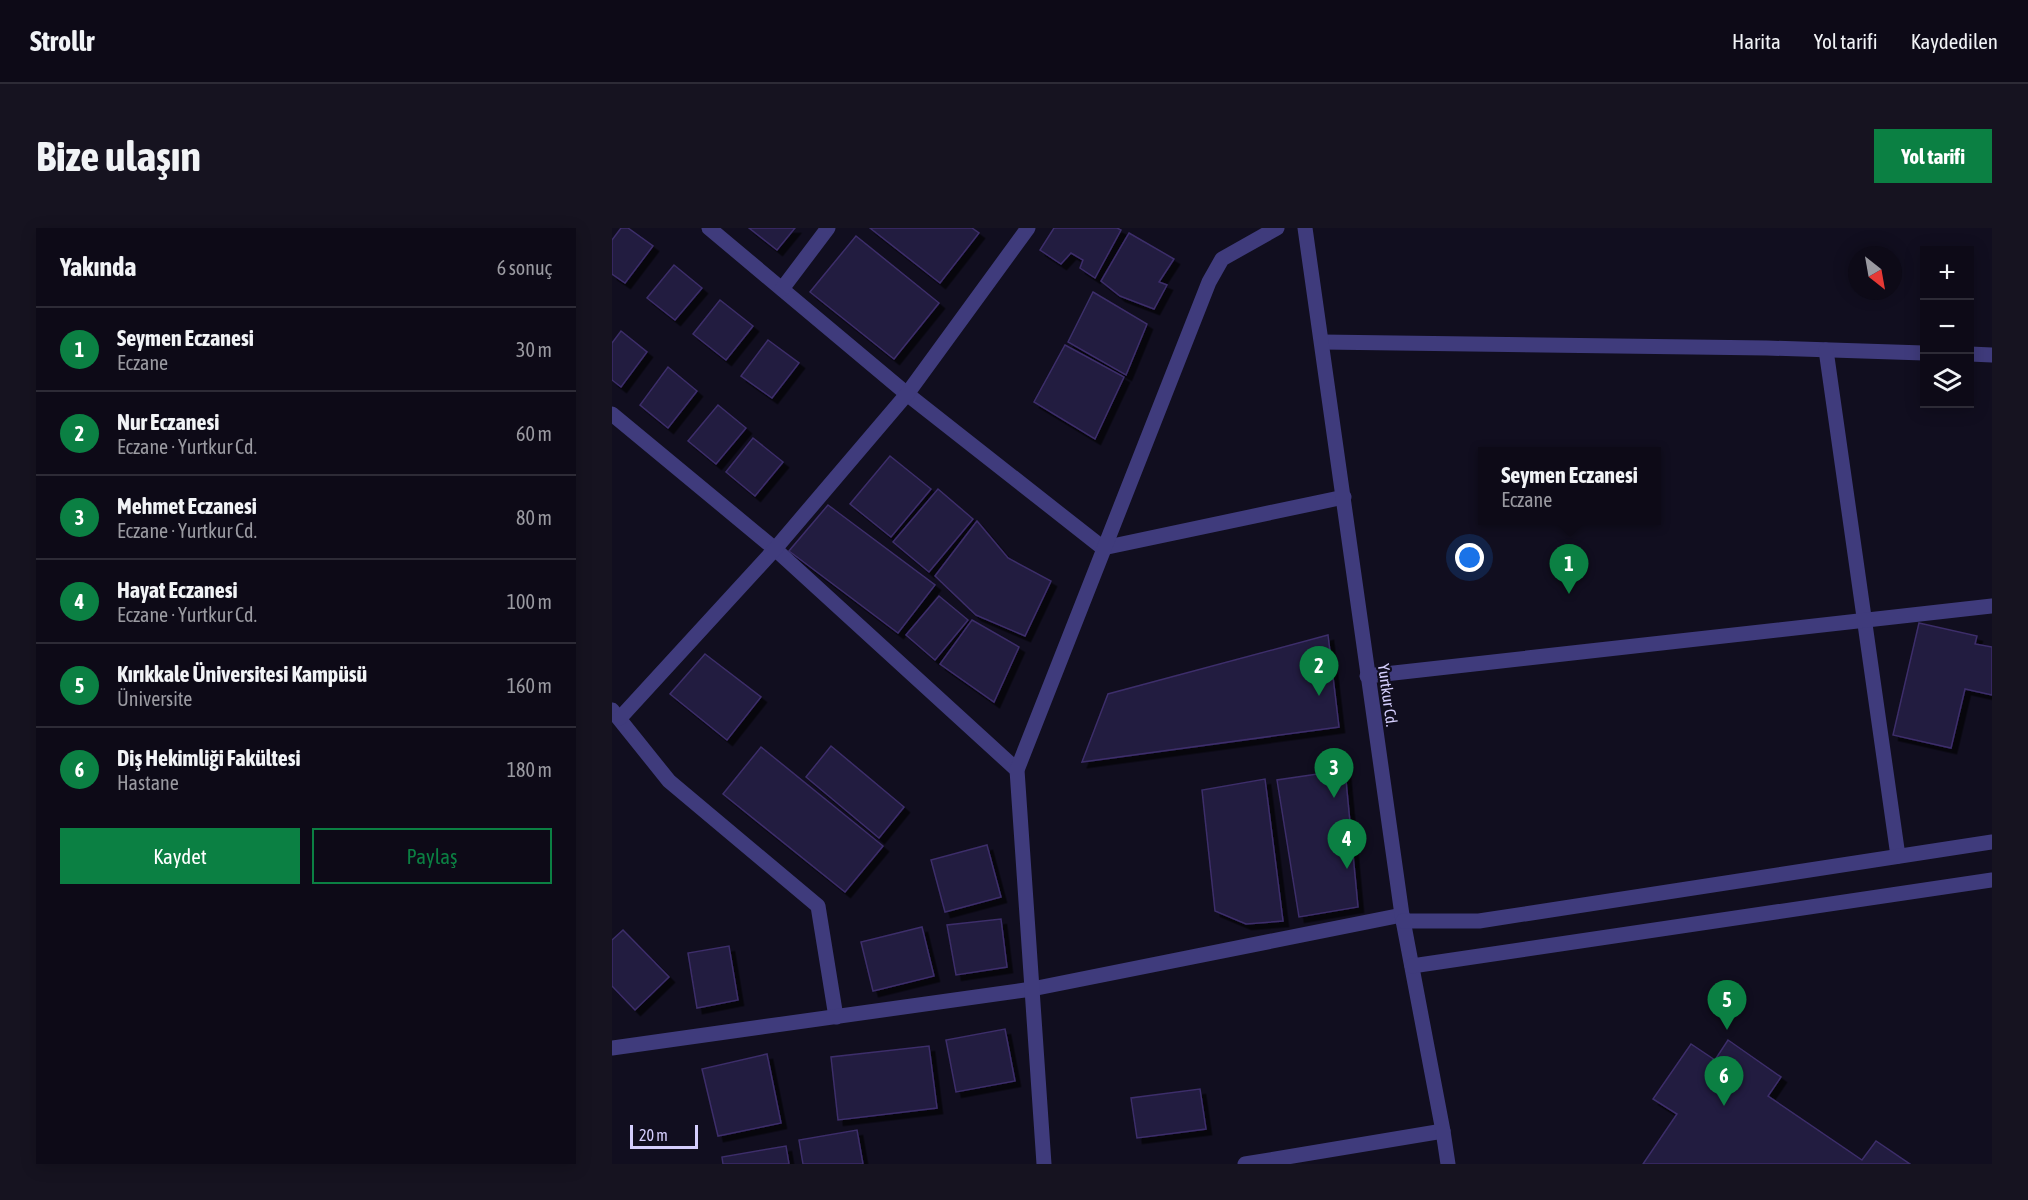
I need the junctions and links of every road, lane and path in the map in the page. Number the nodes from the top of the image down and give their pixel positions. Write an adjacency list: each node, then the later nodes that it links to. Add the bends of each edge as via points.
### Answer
1 (709, 228): 6 (street)
2 (828, 228): 6 (street)
3 (1028, 228): 12 (street)
4 (1277, 228): 15 (street, via 1222,259 1209,282)
5 (1305, 228): 7 (street, Yurtkur Cd.)
6 (782, 289): 12 (street)
7 (1322, 342): 8 (street); 14 (street, Yurtkur Cd.)
8 (1826, 350): 9 (street); 18 (street)
9 (1920, 353)
10 (1974, 354): 11 (street)
11 (1992, 355)
12 (907, 394): 15 (street); 16 (street)
13 (612, 414): 16 (street)
14 (1344, 496): 15 (street); 19 (street, Yurtkur Cd.)
15 (1103, 548): 21 (street)
16 (775, 549): 20 (street); 21 (street)
17 (1992, 606): 18 (street)
18 (1864, 620): 19 (street); 23 (street)
19 (1367, 676): 25 (street, Yurtkur Cd.)
20 (616, 714): 28 (street, via 669,781 818,906)
21 (1017, 770): 27 (street)
22 (1992, 842): 23 (street)
23 (1898, 856): 25 (street, via 1479,921)
24 (1992, 880): 26 (street)
25 (1402, 918): 26 (street, Yurtkur Cd.); 27 (street)
26 (1412, 966): 30 (street, Yurtkur Cd.)
27 (1032, 989): 28 (street); 31 (street)
28 (836, 1017): 29 (street)
29 (612, 1048)
30 (1443, 1131): 32 (street); 33 (street, Yurtkur Cd.)
31 (1044, 1164)
32 (1245, 1164)
33 (1448, 1164)

